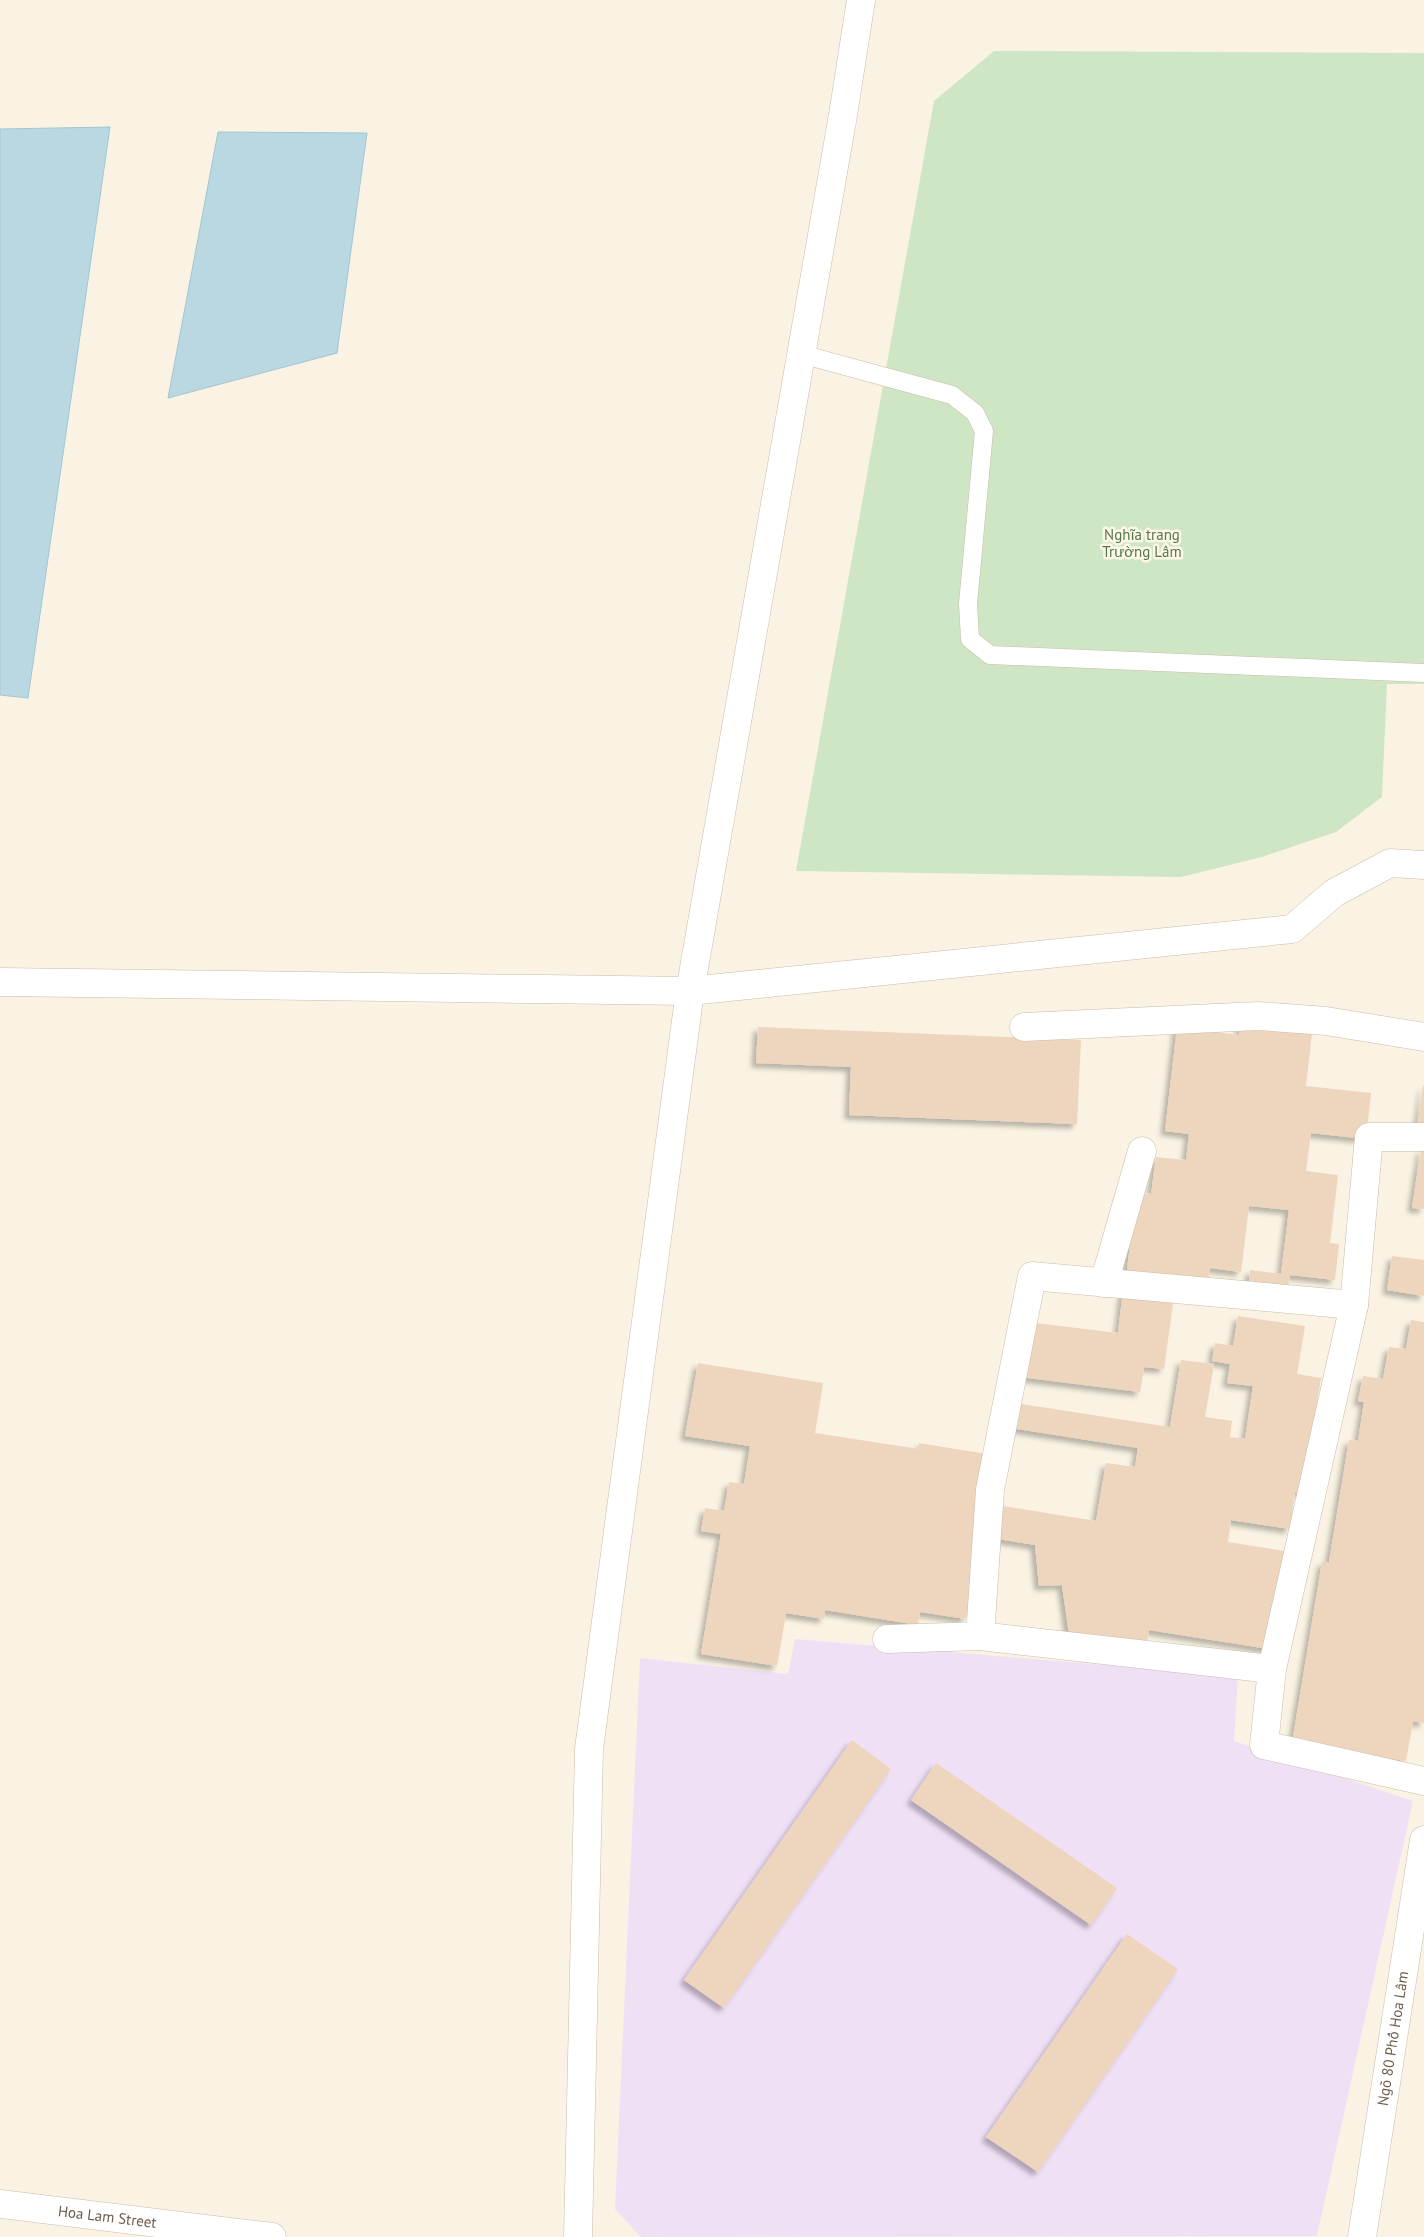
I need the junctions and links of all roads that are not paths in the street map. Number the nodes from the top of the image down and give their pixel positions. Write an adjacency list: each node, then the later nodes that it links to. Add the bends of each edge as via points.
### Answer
1 (861, 0): 2 (street)
2 (801, 354): 3 (lane, via 952,394 975,413 984,431 968,604 970,639 990,654); 6 (street)
3 (1424, 674)
4 (1424, 865): 6 (street, via 1390,863 1334,894 1292,929)
5 (0, 982): 6 (street)
6 (690, 991): 21 (street, via 589,1749)
7 (1024, 1027): 8 (street, via 1258,1016 1326,1021)
8 (1424, 1037)
9 (1424, 1137): 12 (street, via 1369,1137)
10 (1142, 1151): 11 (street)
11 (1104, 1282): 12 (street); 13 (street, via 1032,1276 990,1490)
12 (1354, 1305): 15 (street)
13 (980, 1636): 14 (street); 15 (street)
14 (887, 1639)
15 (1272, 1669): 16 (street, via 1264,1745)
16 (1424, 1781)
17 (1424, 1840): 22 (street, Ngõ 80 Phố Hoa Lâm)
18 (0, 2204): 19 (street, Hoa Lam Street)
19 (230, 2234): 20 (street, Hoa Lam Street)
20 (272, 2237)
21 (578, 2237)
22 (1362, 2237)

